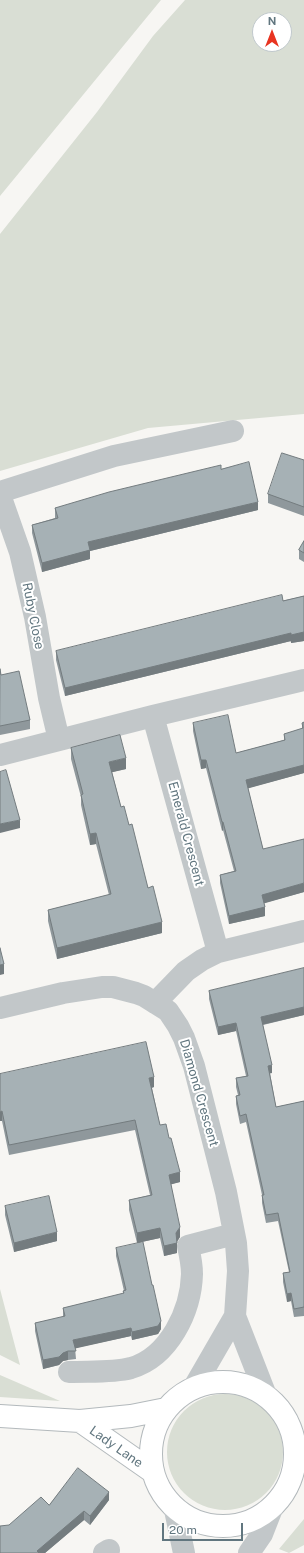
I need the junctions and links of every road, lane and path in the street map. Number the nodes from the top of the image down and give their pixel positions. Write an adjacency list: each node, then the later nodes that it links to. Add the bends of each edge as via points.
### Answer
1 (233, 431): 2 (street, Ruby Close, via 114,456)
2 (0, 493): 5 (street, Ruby Close, via 20,552 34,610)
3 (304, 680): 4 (street)
4 (153, 716): 5 (street); 8 (street, Emerald Crescent)
5 (59, 740): 6 (street)
6 (7, 753)
7 (304, 931): 8 (street)
8 (218, 952): 9 (street, via 186,971)
9 (155, 1002): 10 (street, Diamond Crescent, via 136,993 102,987); 11 (street, Diamond Crescent, via 168,1011 189,1050 221,1172)
10 (0, 1008)
11 (234, 1234): 12 (street, Diamond Crescent, via 237,1256); 13 (street, via 188,1246 192,1274 186,1308 170,1339 151,1359 130,1368)
12 (235, 1316): 14 (street, Diamond Crescent); 15 (street, Diamond Crescent)
13 (70, 1372)
14 (194, 1387): 15 (main road, Lady Lane, via 228,1382); 16 (main road, Lady Lane)
15 (265, 1393): 19 (main road, Lady Lane)
16 (166, 1409): 18 (main road, Lady Lane, via 131,1416); 20 (main road, Lady Lane, via 158,1420 152,1438)
17 (0, 1416): 18 (main road, Lady Lane)
18 (80, 1421): 20 (main road, Lady Lane)
19 (295, 1422): 21 (main road, Lady Lane, via 296,1459 293,1478)
20 (153, 1472): 23 (main road, Lady Lane, via 167,1501)
21 (296, 1482): 22 (main road, Lady Lane)
22 (273, 1506): 23 (main road, Lady Lane, via 253,1518 230,1524 196,1521); 25 (street, via 262,1534)
23 (175, 1510): 24 (street)
24 (184, 1553)
25 (250, 1553)

